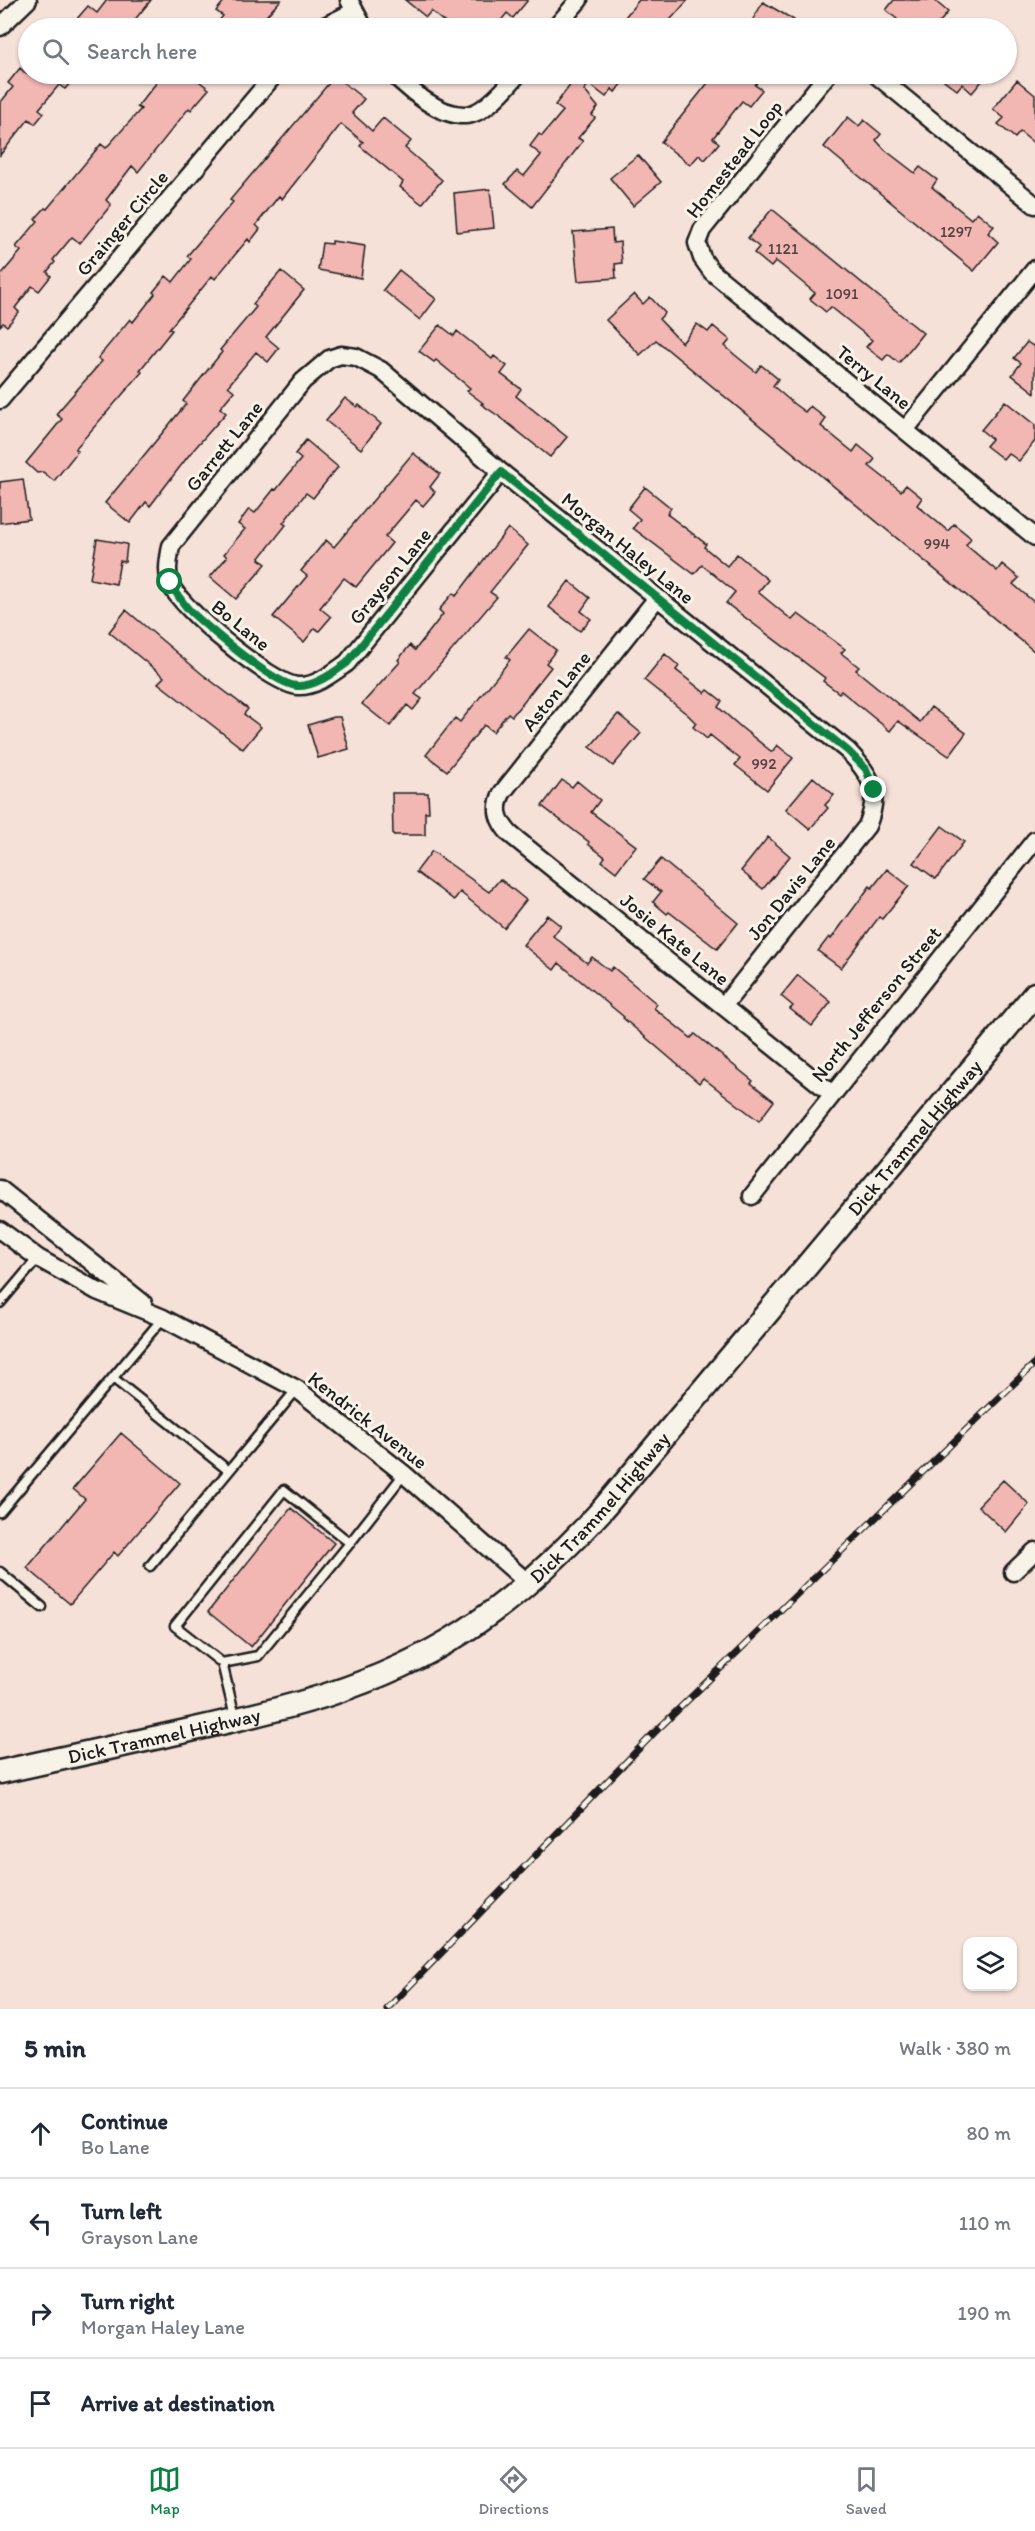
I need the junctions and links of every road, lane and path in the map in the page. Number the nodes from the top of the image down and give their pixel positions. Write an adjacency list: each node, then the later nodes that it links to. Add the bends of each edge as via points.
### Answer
1 (28, 0): 6 (street)
2 (579, 0): 5 (street)
3 (352, 5): 4 (street)
4 (334, 18)
5 (564, 18)
6 (0, 27)
7 (267, 84): 16 (street, Grainger Circle)
8 (406, 84): 9 (street, via 439,109 466,116 500,95)
9 (509, 84)
10 (820, 84): 13 (street, Homestead Loop, via 711,219)
11 (887, 84): 12 (street)
12 (1035, 205)
13 (697, 243): 17 (street, Terry Lane, via 712,272)
14 (1035, 269): 17 (street)
15 (341, 355): 18 (street, Morgan Haley Lane, via 356,357 381,370); 20 (street, Garrett Lane, via 329,358 303,381 171,546)
16 (0, 400)
17 (905, 430): 19 (street, Terry Lane)
18 (501, 472): 21 (street, Morgan Haley Lane); 22 (street, Grayson Lane, via 347,663 322,680)
19 (1035, 537)
20 (170, 582): 22 (street, Bo Lane, via 190,612 274,678)
21 (657, 598): 23 (street, Morgan Haley Lane, via 848,751 866,769); 24 (street, Aston Lane, via 502,793 497,803)
22 (298, 686)
23 (874, 790): 27 (street, Jon Davis Lane, via 874,809 867,826)
24 (498, 814): 27 (street, Josie Kate Lane, via 510,834)
25 (1035, 840): 28 (street, North Jefferson Street)
26 (1035, 994): 45 (main road, Dick Trammel Highway, via 602,1510 560,1556)
27 (724, 1005): 28 (street, Josie Kate Lane)
28 (832, 1094): 30 (street, North Jefferson Street)
29 (0, 1189): 34 (street, Kendrick Avenue)
30 (752, 1196)
31 (0, 1230): 32 (street, Kendrick Avenue)
32 (38, 1258): 33 (lane); 34 (street, Kendrick Avenue, via 97,1291)
33 (0, 1303)
34 (163, 1318): 35 (lane); 36 (street, Kendrick Avenue)
35 (113, 1378): 37 (lane); 39 (lane)
36 (297, 1389): 37 (lane); 38 (street, Kendrick Avenue)
37 (229, 1471): 42 (lane)
38 (404, 1474): 40 (lane); 45 (street, Kendrick Avenue)
39 (0, 1512)
40 (350, 1543): 47 (lane, via 258,1656); 47 (lane, via 284,1490 175,1626)
41 (1035, 1551): 44 (street)
42 (150, 1566)
43 (0, 1572): 46 (lane)
44 (1013, 1572)
45 (528, 1583): 48 (main road, Dick Trammel Highway, via 462,1633 405,1664 346,1690)
46 (42, 1607)
47 (222, 1663): 48 (lane)
48 (236, 1720): 49 (main road, Dick Trammel Highway)
49 (0, 1772)

